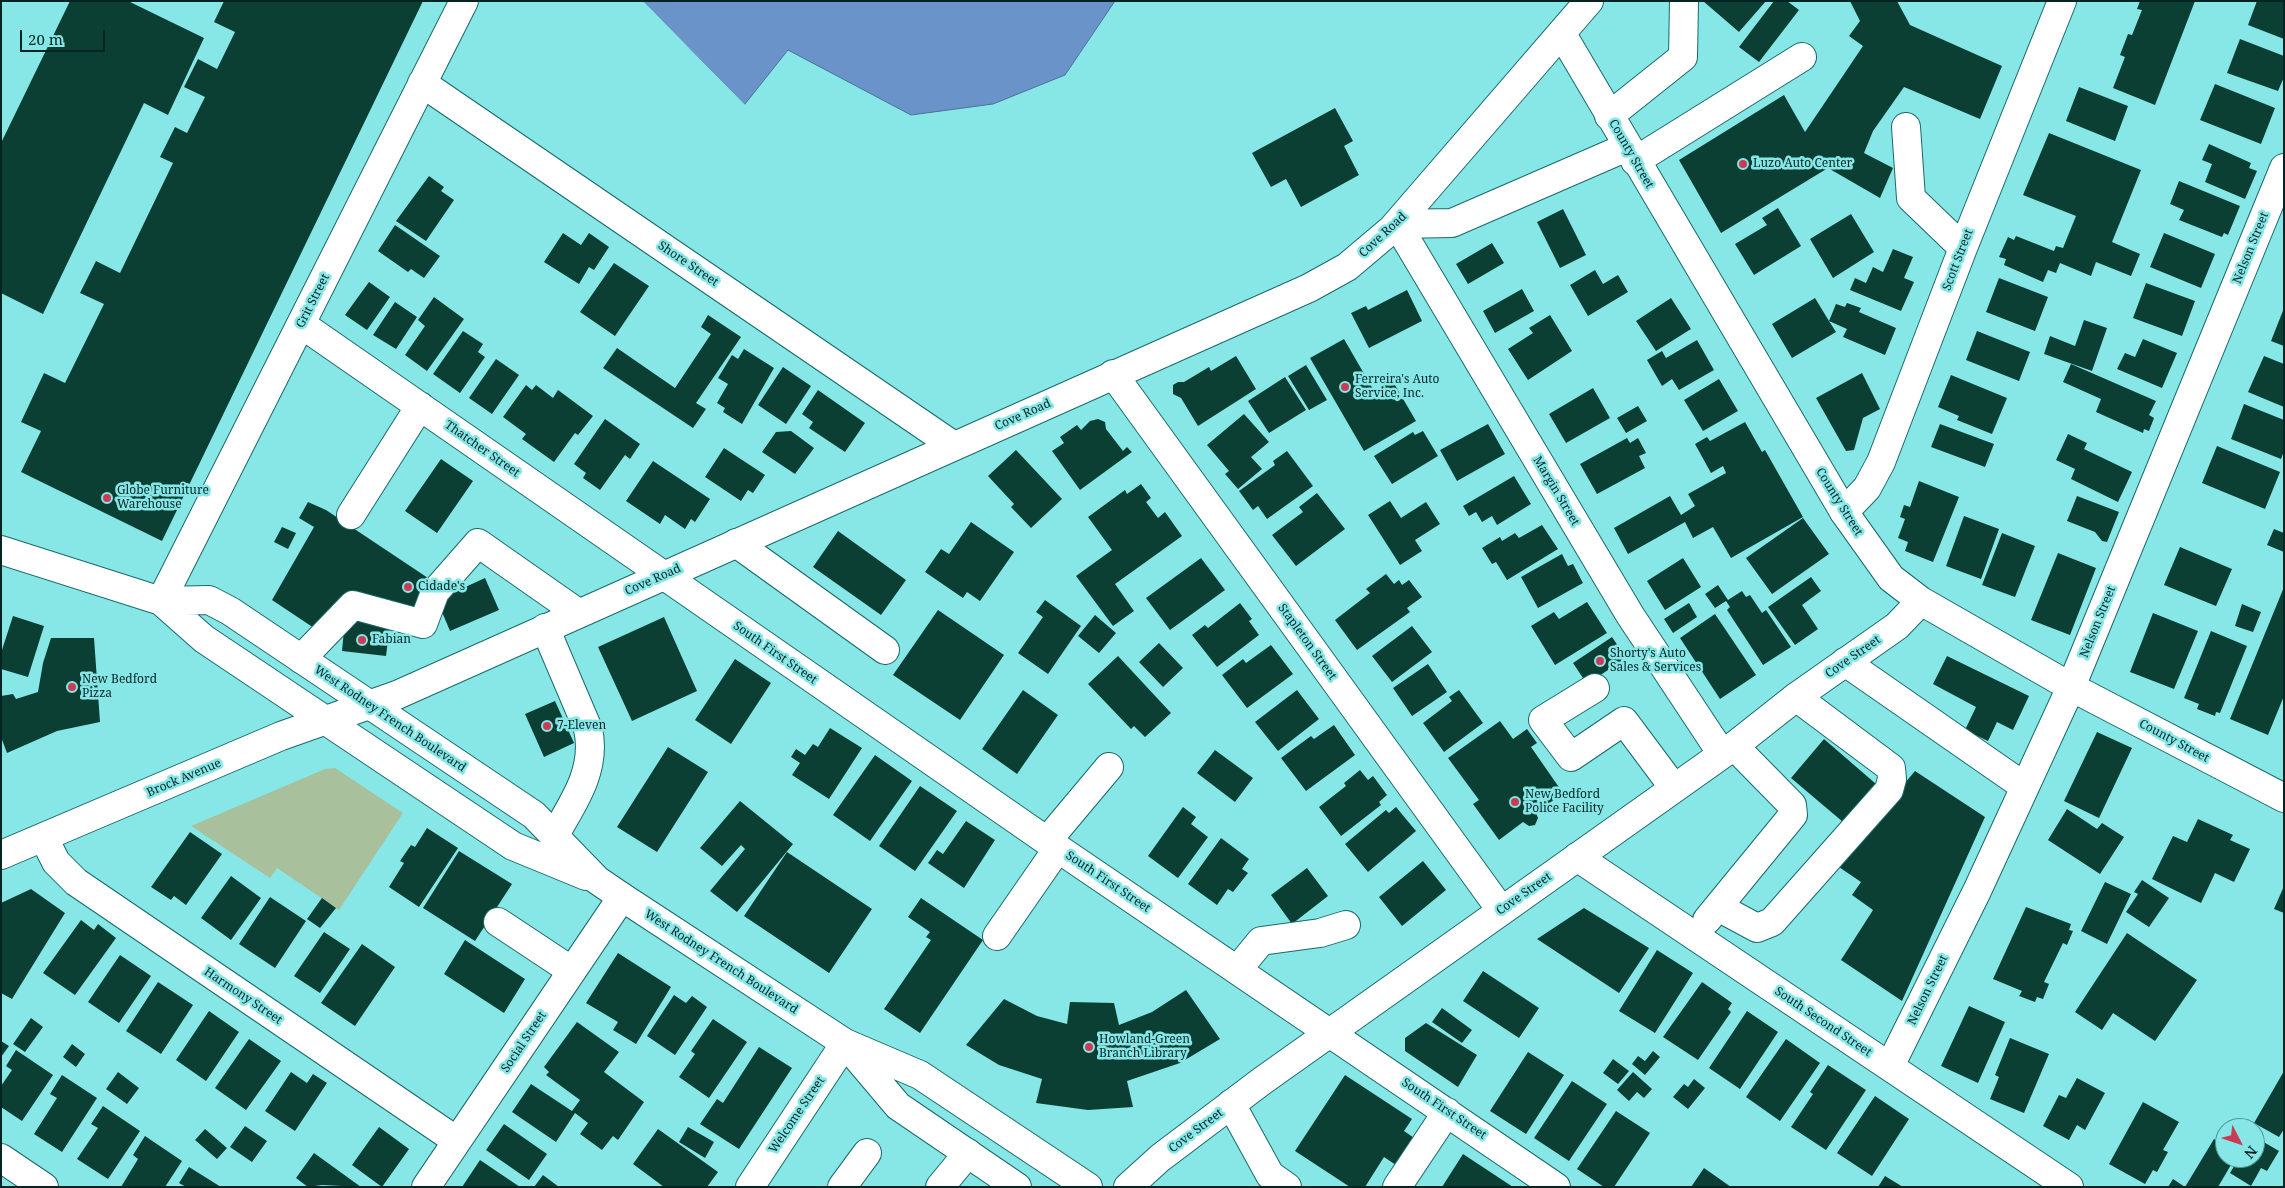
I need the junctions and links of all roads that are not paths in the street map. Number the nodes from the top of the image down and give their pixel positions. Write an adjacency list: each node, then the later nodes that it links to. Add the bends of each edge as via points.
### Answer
1 (464, 1): 7 (street, Grit Street)
2 (1589, 1): 5 (street, Cove Road)
3 (1684, 1): 8 (street, via 1683,57)
4 (2062, 1): 13 (street, Scott Street)
5 (1562, 34): 8 (street, County Street); 12 (street, Cove Road)
6 (1802, 57): 10 (street)
7 (422, 83): 14 (street, Grit Street); 17 (street, Shore Street)
8 (1609, 116): 10 (street, County Street)
9 (1906, 127): 13 (street, via 1911,198)
10 (1631, 154): 12 (street, via 1452,223); 18 (street, County Street)
11 (2284, 168): 30 (street, Nelson Street)
12 (1397, 224): 15 (street, Cove Road, via 1347,267 1309,288); 35 (street, Margin Street, via 1630,615)
13 (1963, 248): 18 (street, Scott Street, via 1881,462 1868,488)
14 (301, 324): 16 (street, Thatcher Street); 23 (street, Grit Street)
15 (1113, 374): 17 (street, Cove Road); 48 (street, Stapleton Street)
16 (420, 406): 19 (street); 22 (street, Thatcher Street)
17 (954, 446): 20 (street, Cove Road)
18 (1844, 512): 24 (street, County Street, via 1891,578)
19 (351, 515)
20 (736, 543): 22 (street, Cove Road); 27 (street)
21 (1, 550): 23 (street, West Rodney French Boulevard)
22 (662, 575): 25 (street, Cove Road); 42 (street, South First Street)
23 (161, 601): 28 (street, West Rodney French Boulevard, via 209,600); 34 (street, West Rodney French Boulevard, via 200,636)
24 (1921, 602): 29 (street, Cove Street, via 1896,626); 30 (street, County Street)
25 (578, 613): 26 (street, Cove Road); 28 (street, via 478,544 435,592 423,624 353,605)
26 (545, 628): 33 (street, Cove Road, via 397,695); 40 (street, via 588,729 592,746 590,765 581,788)
27 (884, 650)
28 (301, 659): 33 (street, West Rodney French Boulevard)
29 (1845, 662): 32 (street, Cove Street); 37 (street)
30 (2071, 687): 37 (street, Nelson Street); 39 (street, County Street)
31 (1595, 688): 38 (street, via 1543,720 1571,758 1624,721)
32 (1796, 697): 35 (street, Cove Street); 47 (street, via 1891,768 1889,790 1772,922 1757,928)
33 (368, 704): 34 (street, Brock Avenue); 40 (street, West Rodney French Boulevard, via 534,815)
34 (326, 720): 41 (street, Brock Avenue, via 281,736); 45 (street, West Rodney French Boulevard, via 513,846)
35 (1728, 750): 38 (street, Cove Street); 47 (street, Margin Street, via 1792,805 1793,815)
36 (1109, 767): 42 (street)
37 (2025, 787): 57 (street, Nelson Street)
38 (1674, 788): 44 (street, Cove Street)
39 (2284, 798)
40 (554, 836): 45 (street, West Rodney French Boulevard)
41 (44, 838): 43 (street, Brock Avenue); 60 (street, Harmony Street, via 56,862 76,882)
42 (1053, 845): 51 (street); 53 (street, South First Street)
43 (1, 855)
44 (1577, 857): 48 (street, Cove Street); 52 (street, South Second Street)
45 (597, 880): 46 (street, West Rodney French Boulevard)
46 (622, 897): 54 (street, Social Street); 56 (street, West Rodney French Boulevard)
47 (1718, 907): 52 (street, Margin Street)
48 (1501, 910): 55 (street, Cove Street)
49 (498, 922): 54 (street)
50 (1346, 925): 53 (street, via 1320,933 1261,941)
51 (997, 936)
52 (1694, 937): 57 (street, South Second Street)
53 (1238, 969): 55 (street, South First Street)
54 (572, 971): 60 (street, Social Street)
55 (1330, 1032): 58 (street, Cove Street); 59 (street, South First Street)
56 (845, 1043): 61 (street, West Rodney French Boulevard, via 898,1106); 66 (street, Welcome Street); 70 (street, West Rodney French Boulevard, via 920,1076)
57 (1890, 1066): 75 (street, South Second Street)
58 (1231, 1104): 71 (street, Cove Street, via 1160,1158); 72 (street, via 1270,1175)
59 (1447, 1112): 73 (street); 74 (street, South First Street)
60 (457, 1141): 65 (street, Social Street)
61 (968, 1152): 68 (street); 69 (street, West Rodney French Boulevard)
62 (868, 1153): 67 (street)
63 (1, 1158): 64 (street)
64 (44, 1187)
65 (426, 1187)
66 (750, 1187)
67 (842, 1187)
68 (940, 1187)
69 (1017, 1187)
70 (1088, 1187)
71 (1128, 1187)
72 (1287, 1187)
73 (1398, 1187)
74 (1556, 1187)
75 (2069, 1187)

